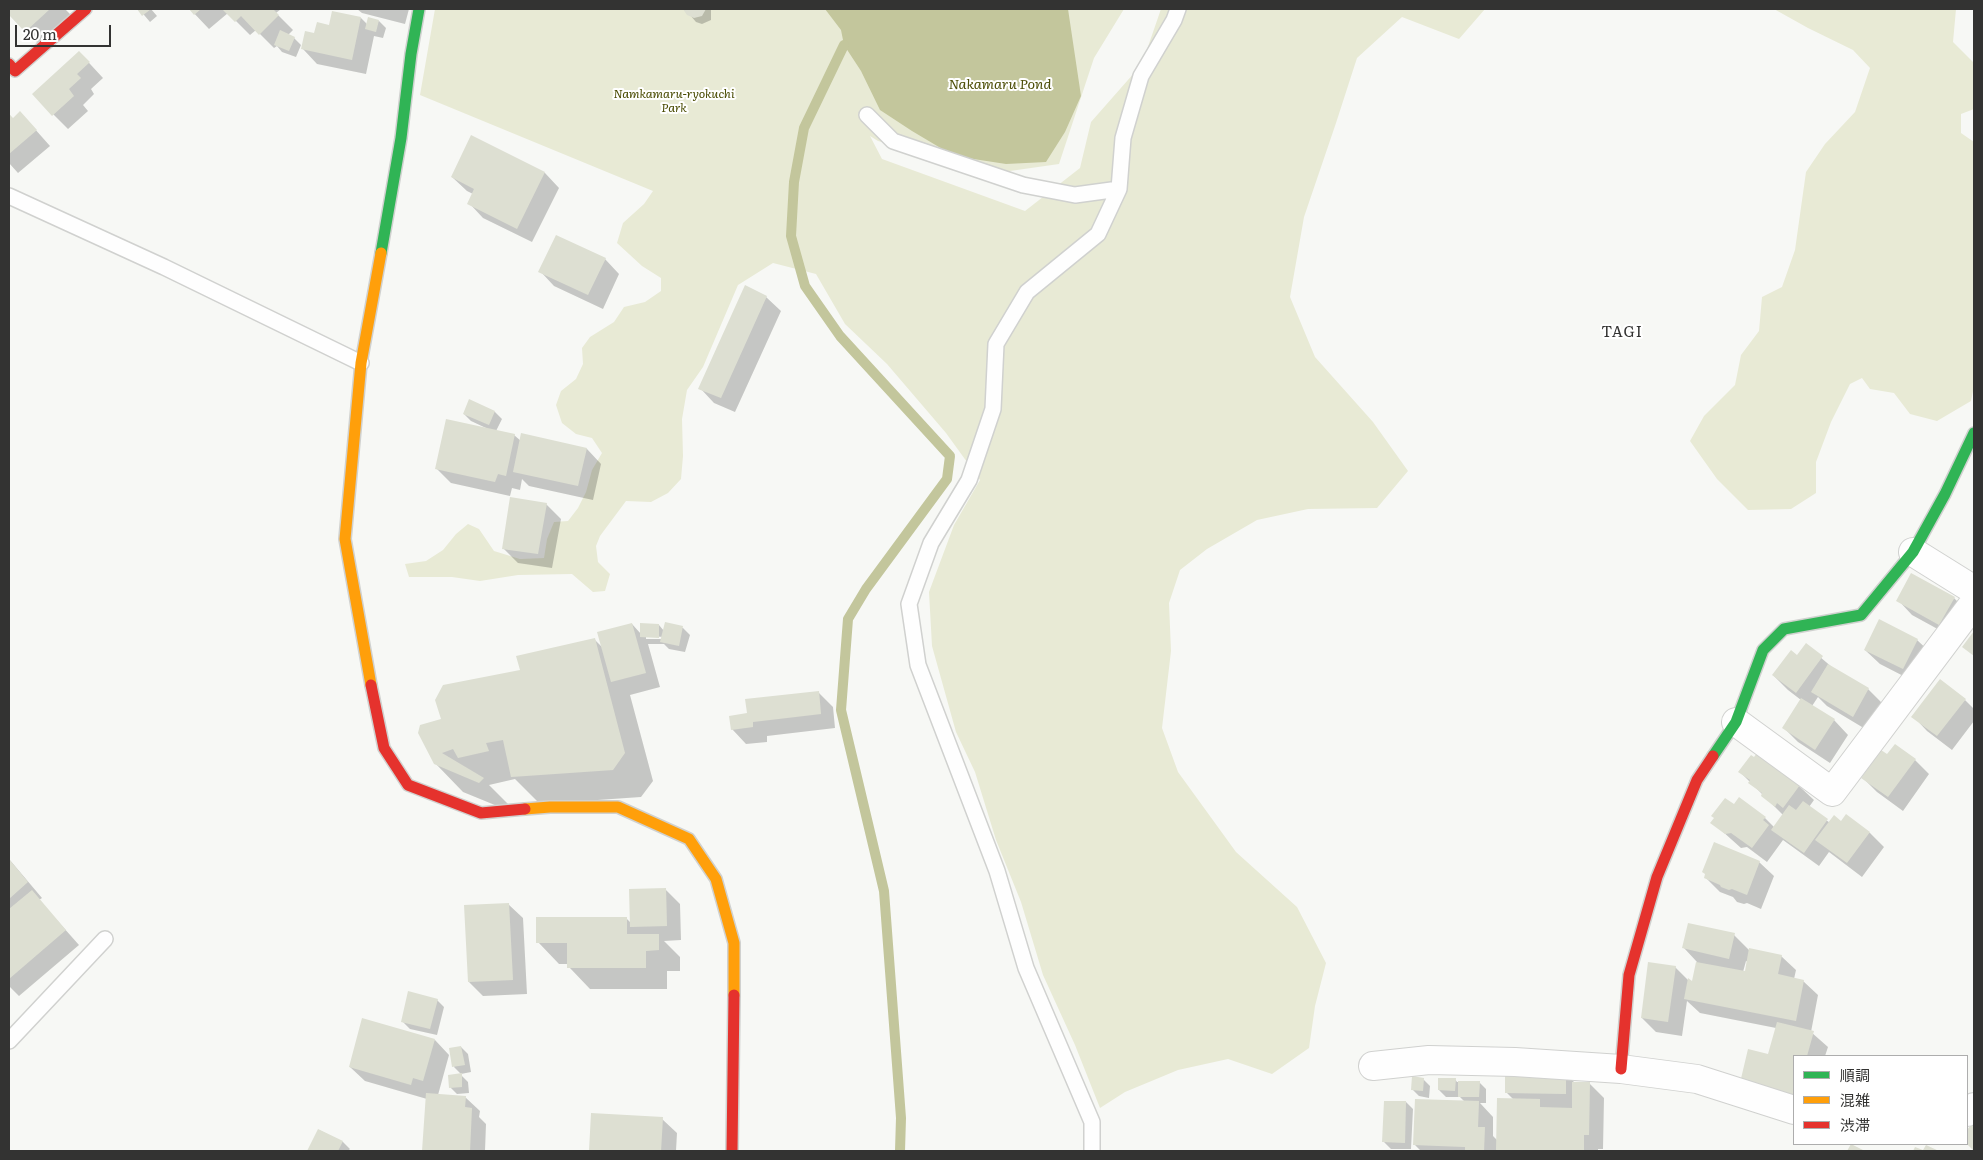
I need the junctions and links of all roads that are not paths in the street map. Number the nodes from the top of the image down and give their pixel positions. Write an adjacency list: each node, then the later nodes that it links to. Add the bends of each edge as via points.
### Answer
1 (86, 9): 4 (street, via 15,71)
2 (419, 9): 8 (street, via 401,138)
3 (1178, 9): 6 (lane, via 1141,76 1123,138)
4 (9, 64)
5 (867, 115): 6 (lane, via 893,141 1023,185 1075,195)
6 (1120, 188): 20 (lane, via 1098,234 1027,292 996,344 993,409 978,454 969,480 931,543 909,604 918,665 997,871 1026,968 1092,1122)
7 (9, 196): 8 (lane)
8 (360, 363): 19 (street, via 345,539 384,748 408,785 481,813 550,807 618,807 689,839 716,878 734,943)
9 (1974, 433): 10 (street)
10 (1913, 552): 11 (street); 13 (street, via 1862,615 1784,629 1763,650)
11 (1974, 590)
12 (1974, 603): 13 (street, via 1832,792)
13 (1736, 722): 17 (street, via 1696,780 1657,877 1629,976)
14 (105, 939): 15 (lane)
15 (9, 1041)
16 (1372, 1066): 17 (street, via 1429,1060)
17 (1621, 1069): 18 (street, via 1698,1079)
18 (1793, 1110)
19 (732, 1151)
20 (1092, 1151)

